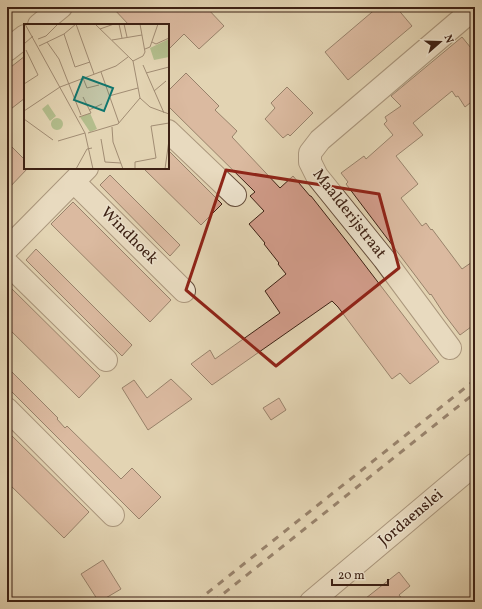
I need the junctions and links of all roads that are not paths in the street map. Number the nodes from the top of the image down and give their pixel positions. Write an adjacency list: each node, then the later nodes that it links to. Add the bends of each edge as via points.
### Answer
1 (470, 12): 10 (street, Maalderijstraat, via 320,140 310,153 310,162 317,176 384,259)
2 (24, 37): 3 (street)
3 (7, 50)
4 (169, 132): 6 (street)
5 (81, 175): 7 (street, Windhoek); 9 (street, Windhoek)
6 (235, 196)
7 (7, 249)
8 (7, 263): 11 (street)
9 (184, 291)
10 (450, 348)
11 (106, 360)
12 (7, 409): 14 (street)
13 (475, 464): 15 (street, Jordaenslei)
14 (113, 514)
15 (311, 602)

